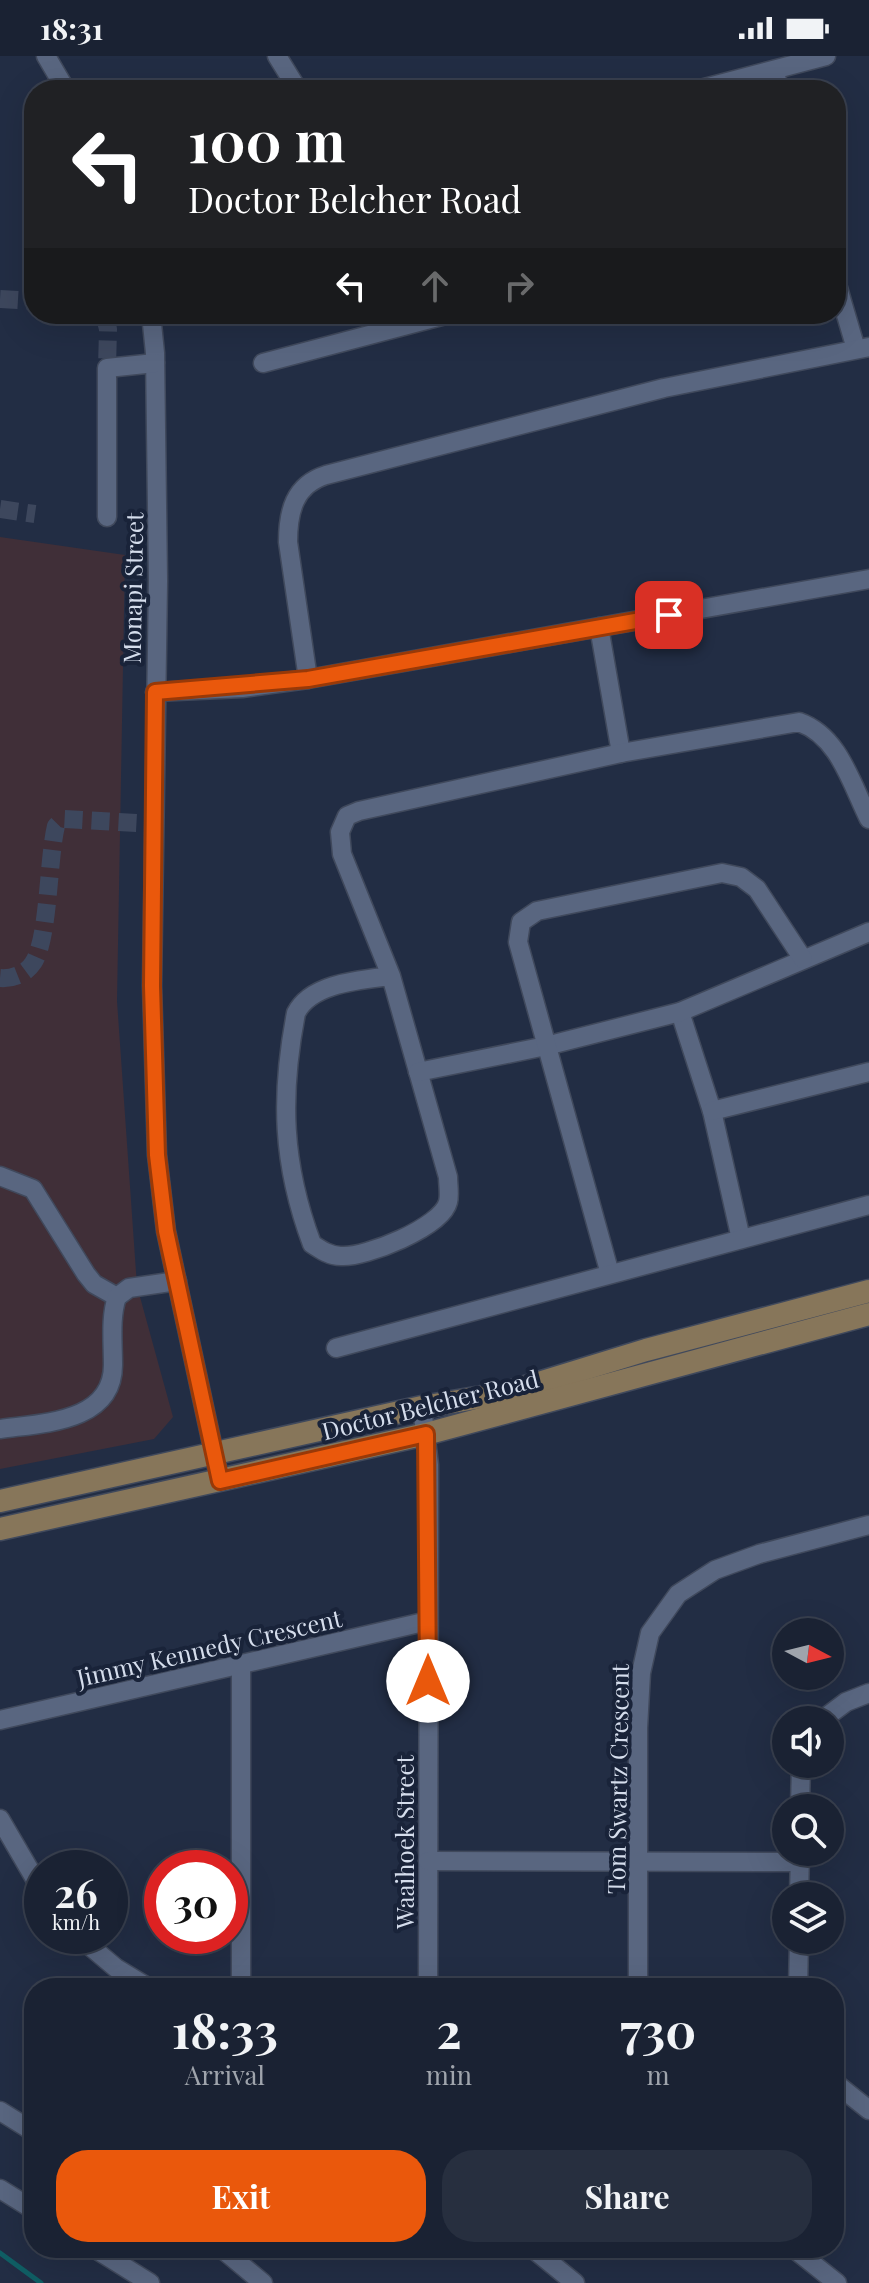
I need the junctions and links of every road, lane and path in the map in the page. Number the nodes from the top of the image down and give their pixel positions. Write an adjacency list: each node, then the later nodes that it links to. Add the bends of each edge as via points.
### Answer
1 (46, 56): 6 (street)
2 (56, 56): 7 (street)
3 (277, 56): 8 (street)
4 (826, 56): 5 (street)
5 (774, 70): 9 (street); 10 (street)
6 (62, 80)
7 (65, 80)
8 (292, 80)
9 (736, 80)
10 (777, 80)
11 (846, 307): 14 (street)
12 (152, 324): 15 (street, Monapi Street)
13 (411, 324): 16 (street)
14 (862, 348): 20 (street, via 664,388 304,485 294,499 288,542)
15 (155, 363): 17 (street, via 107,368); 21 (street, Monapi Street)
16 (263, 363)
17 (107, 517)
18 (869, 579): 19 (street)
19 (599, 627): 20 (street); 22 (street)
20 (308, 679): 21 (street)
21 (155, 692): 36 (street, Monapi Street, via 152,986 157,1155)
22 (621, 753): 23 (street, via 799,722 831,742); 26 (street, via 347,816 340,832 342,854)
23 (869, 819)
24 (869, 932): 25 (street)
25 (803, 959): 27 (street); 28 (street, via 757,889 741,877 722,873 537,911 521,922 518,942)
26 (391, 976): 29 (street); 29 (street, via 322,991 302,1001 296,1013 284,1122 287,1158 312,1244 329,1254 367,1252 413,1233 435,1221 448,1204 448,1177)
27 (680, 1012): 28 (street); 31 (street)
28 (546, 1046): 29 (street); 35 (street)
29 (418, 1072)
30 (869, 1072): 31 (street)
31 (712, 1111): 34 (street)
32 (0, 1176): 38 (street, via 33,1189 86,1274)
33 (869, 1205): 34 (street)
34 (741, 1239): 35 (street)
35 (610, 1274): 40 (street)
36 (177, 1281): 38 (street, via 129,1288); 44 (street, Monapi Street)
37 (869, 1291): 41 (main road, Doctor Belcher Road, via 506,1393)
38 (117, 1297): 42 (street, via 113,1375 103,1396 82,1415)
39 (869, 1314): 43 (main road, Doctor Belcher Road)
40 (336, 1348)
41 (422, 1407): 43 (street, Waaihoek Street); 44 (main road, Doctor Belcher Road)
42 (0, 1429)
43 (426, 1434): 45 (main road, Doctor Belcher Road); 49 (street, Waaihoek Street)
44 (213, 1453): 45 (street, Monapi Street); 46 (main road, Doctor Belcher Road)
45 (220, 1481): 48 (main road, Doctor Belcher Road)
46 (0, 1501)
47 (869, 1525): 58 (street, Tom Swartz Crescent, via 715,1570 678,1594 657,1620 641,1673)
48 (0, 1529)
49 (428, 1621): 50 (street, Jimmy Kennedy Crescent); 57 (street, Waaihoek Street)
50 (241, 1664): 53 (street, Jimmy Kennedy Crescent); 62 (street)
51 (869, 1693): 52 (street)
52 (841, 1706)
53 (0, 1720)
54 (0, 1819): 56 (street)
55 (772, 1858): 58 (street)
56 (24, 1860)
57 (428, 1861): 58 (street); 63 (street, Waaihoek Street)
58 (639, 1861): 64 (street, Tom Swartz Crescent)
59 (99, 1954): 61 (street)
60 (799, 1954): 65 (street)
61 (132, 1978)
62 (241, 1978)
63 (428, 1978)
64 (638, 1978)
65 (798, 1978)
66 (844, 2090): 67 (street)
67 (869, 2110)
68 (0, 2111): 69 (street)
69 (24, 2126)
70 (0, 2189): 71 (street)
71 (24, 2204)
72 (110, 2258): 76 (street)
73 (241, 2258): 77 (street)
74 (544, 2258): 78 (street)
75 (806, 2258): 79 (street)
76 (150, 2283)
77 (263, 2283)
78 (575, 2283)
79 (837, 2283)

